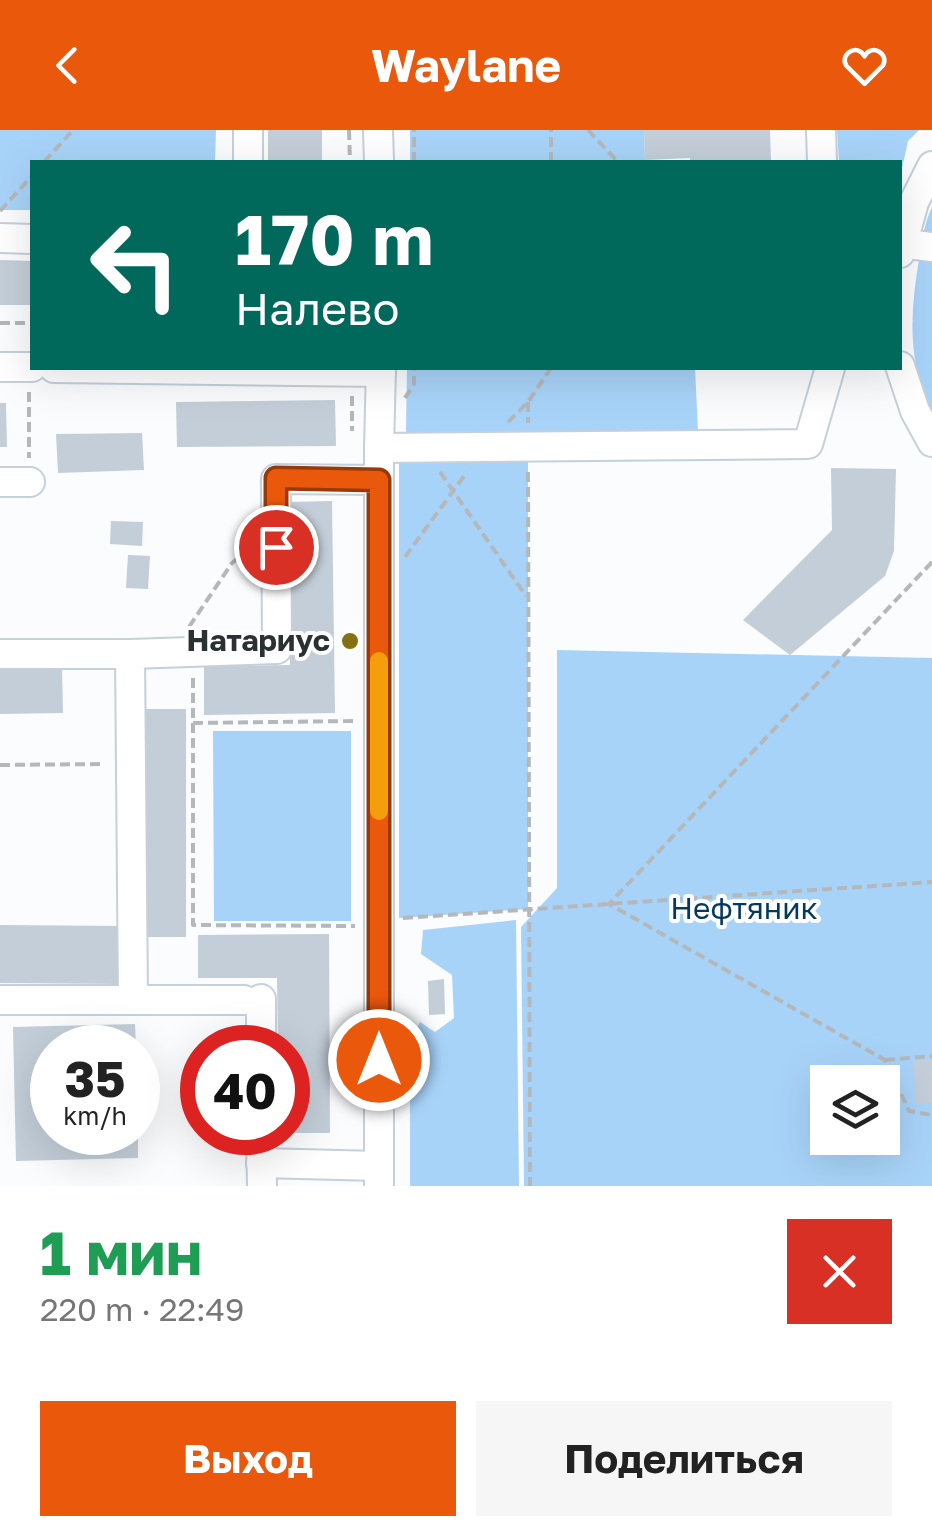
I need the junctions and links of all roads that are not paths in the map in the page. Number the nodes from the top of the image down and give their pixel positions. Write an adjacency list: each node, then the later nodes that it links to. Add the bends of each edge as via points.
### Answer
1 (248, 130): 4 (street)
2 (378, 130): 5 (street)
3 (821, 130): 6 (street)
4 (248, 160)
5 (378, 160)
6 (822, 160)
7 (932, 166): 10 (street)
8 (0, 238): 9 (street)
9 (30, 239)
10 (902, 243)
11 (902, 246): 12 (street)
12 (932, 247)
13 (0, 367): 17 (street)
14 (381, 370): 19 (street)
15 (829, 370): 19 (street, via 808,444)
16 (901, 370): 18 (street)
17 (31, 378)
18 (932, 442)
19 (379, 448): 20 (street)
20 (379, 480): 24 (street, via 276,478 277,650); 29 (street)
21 (0, 482): 22 (street)
22 (30, 482)
23 (0, 654): 24 (street)
24 (130, 654): 26 (street)
25 (0, 1000): 26 (street)
26 (133, 1000): 27 (street, via 252,999)
27 (257, 1025)
28 (262, 1174): 29 (street)
29 (378, 1176)

